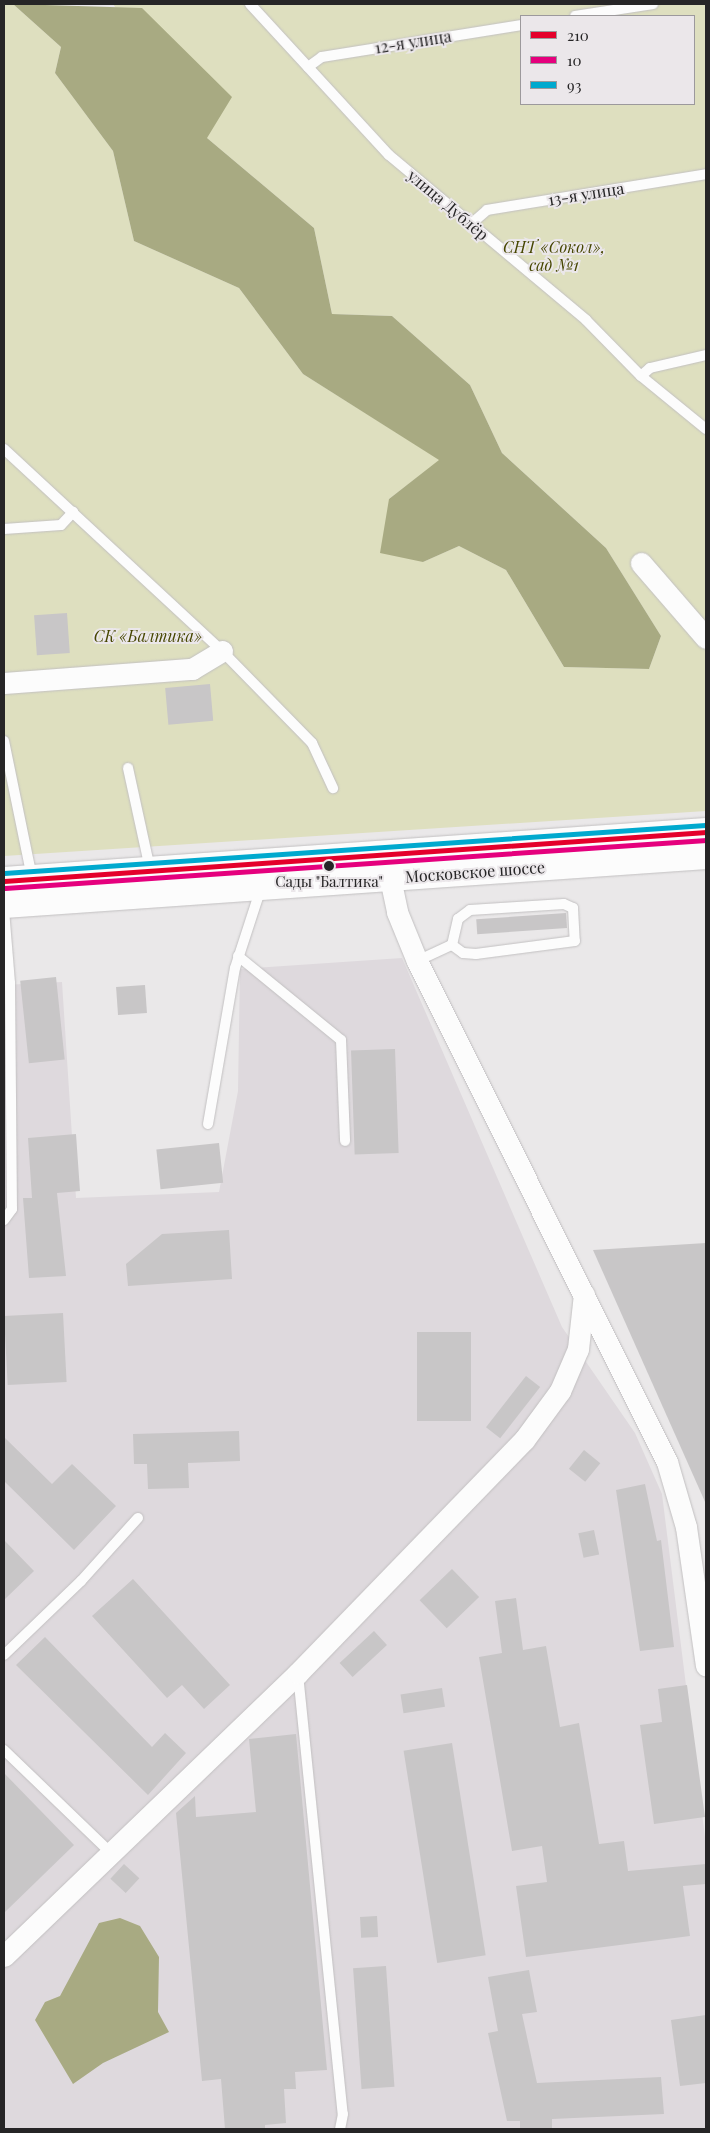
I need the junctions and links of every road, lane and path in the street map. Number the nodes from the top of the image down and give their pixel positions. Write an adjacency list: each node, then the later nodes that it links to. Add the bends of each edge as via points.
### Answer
1 (250, 4): 5 (lane, улица Дублёр)
2 (653, 4): 3 (lane)
3 (582, 15)
4 (520, 25): 5 (lane, 12-я улица, via 322,57)
5 (308, 67): 7 (lane, улица Дублёр, via 389,154)
6 (706, 174): 7 (lane, 13-я улица, via 488,210)
7 (472, 224): 9 (lane, улица Дублёр, via 586,320)
8 (706, 355): 9 (lane, via 650,368)
9 (641, 376): 10 (lane, улица Дублёр)
10 (706, 429)
11 (4, 449): 12 (lane)
12 (73, 512): 13 (lane, via 61,525); 16 (lane)
13 (4, 529)
14 (641, 563): 15 (street)
15 (706, 638)
16 (222, 651): 17 (street, via 192,669); 20 (lane, via 312,743)
17 (4, 683)
18 (4, 741): 24 (lane)
19 (128, 768): 23 (lane)
20 (333, 788)
21 (705, 851): 22 (main road, Московское шоссе)
22 (389, 866): 23 (main road, Московское шоссе); 26 (main road, Московское шоссе); 31 (street, via 398,912)
23 (151, 871): 24 (main road, Московское шоссе)
24 (32, 880): 25 (main road, Московское шоссе)
25 (4, 881)
26 (261, 887): 27 (main road, Московское шоссе); 30 (lane)
27 (4, 904)
28 (4, 910): 34 (lane, via 10,983 12,1209)
29 (452, 945): 29 (lane, via 458,920 470,910 572,908 575,941 476,954 463,953); 31 (lane)
30 (238, 956): 32 (lane); 33 (lane, via 341,1040)
31 (417, 961): 35 (street)
32 (208, 1124)
33 (345, 1141)
34 (4, 1220)
35 (584, 1294): 38 (street, via 667,1462 686,1527); 39 (street, via 578,1350 560,1391 524,1440)
36 (138, 1518): 37 (lane, via 81,1581)
37 (4, 1655)
38 (706, 1666)
39 (298, 1673): 41 (street); 43 (lane, via 343,2114)
40 (4, 1750): 41 (lane)
41 (111, 1853): 42 (street)
42 (4, 1956)
43 (340, 2129)

